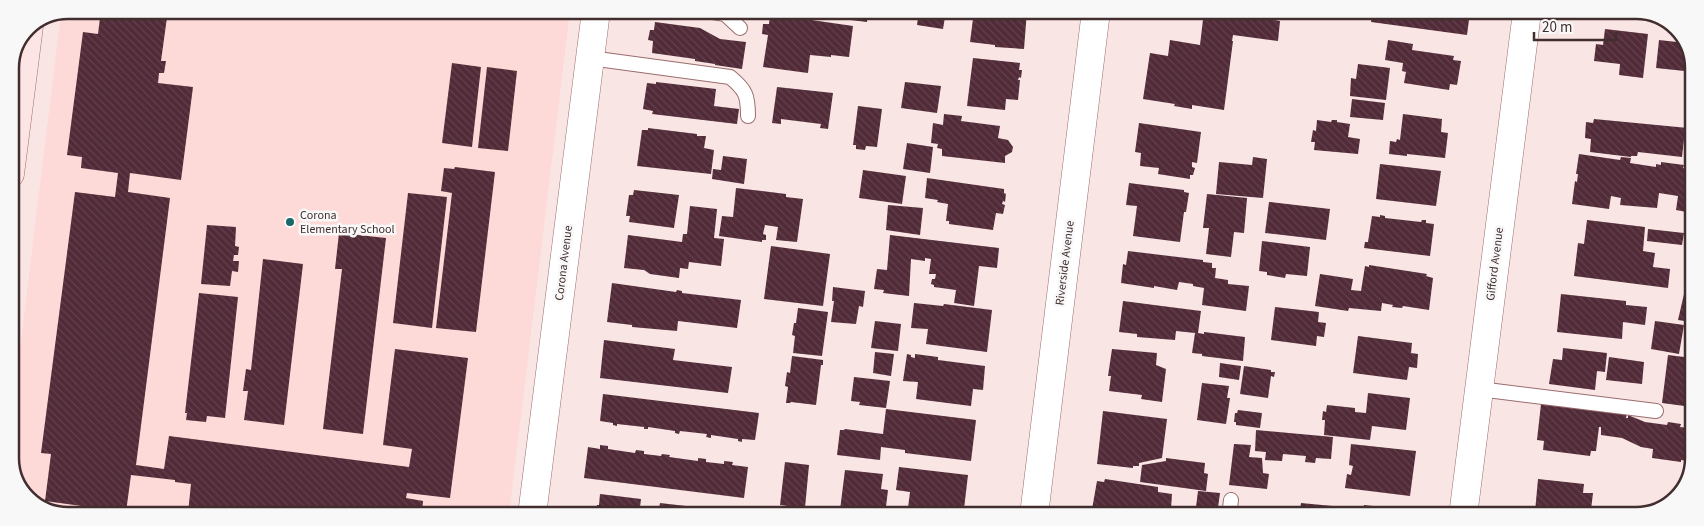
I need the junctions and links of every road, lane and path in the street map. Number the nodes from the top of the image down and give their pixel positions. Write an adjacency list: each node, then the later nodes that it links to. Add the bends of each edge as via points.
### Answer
1 (595, 19): 7 (street, Corona Avenue)
2 (730, 19): 5 (lane)
3 (1095, 19): 14 (street, Riverside Avenue)
4 (1526, 19): 10 (street, Gifford Avenue)
5 (740, 28)
6 (26, 41): 8 (street)
7 (590, 58): 9 (lane, via 730,78 742,87 748,99); 13 (street, Corona Avenue)
8 (19, 82)
9 (748, 116)
10 (1479, 389): 11 (lane); 16 (street, Gifford Avenue)
11 (1656, 411)
12 (1232, 500): 15 (lane)
13 (533, 507)
14 (1035, 507)
15 (1231, 507)
16 (1464, 507)

